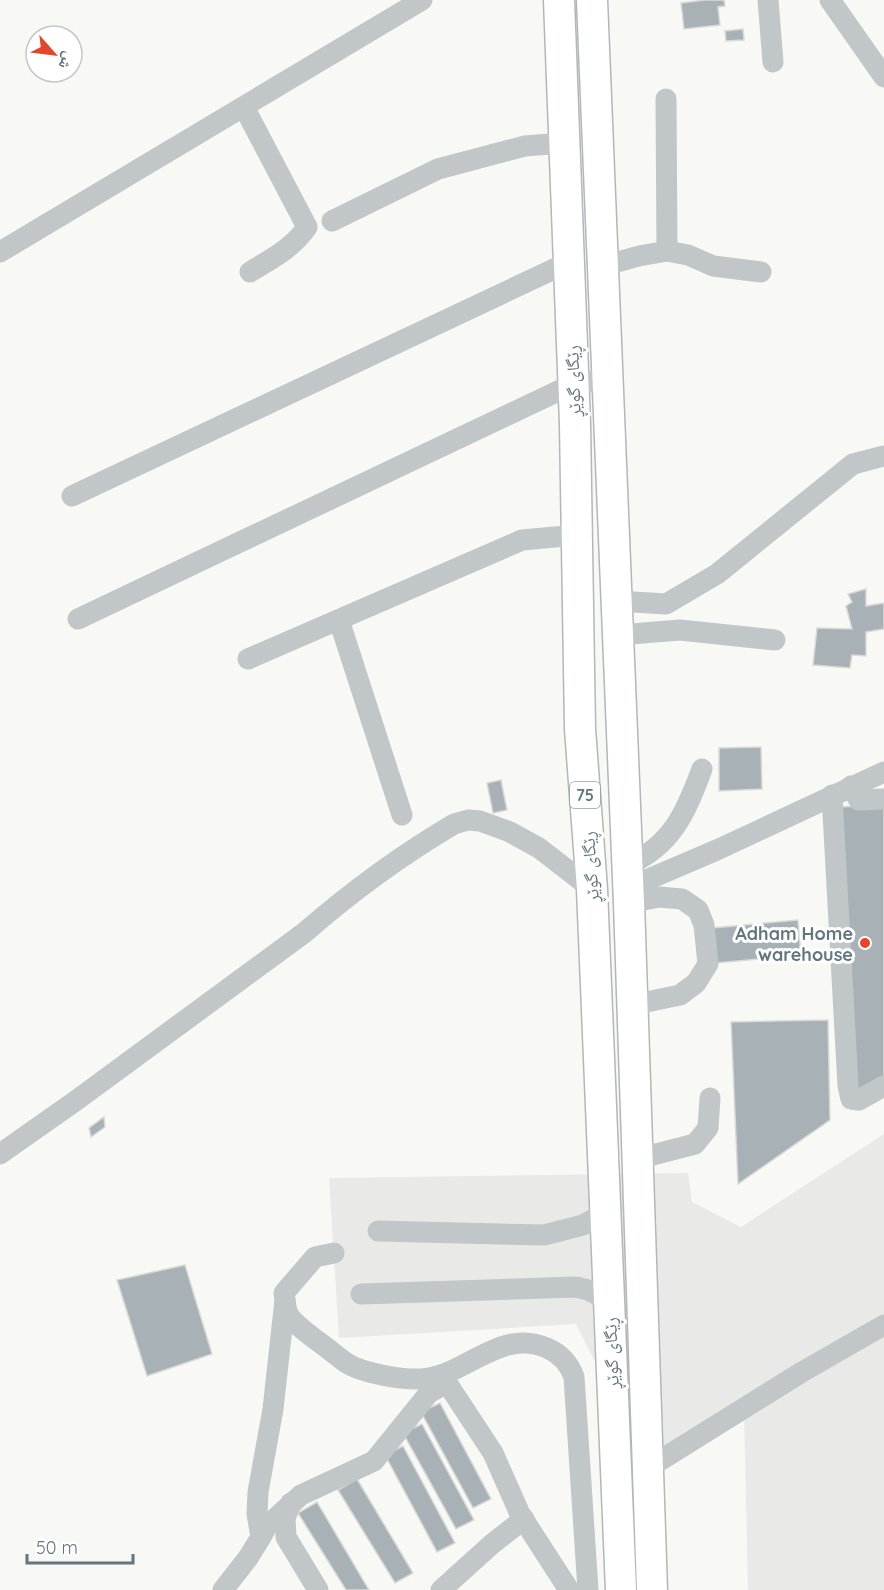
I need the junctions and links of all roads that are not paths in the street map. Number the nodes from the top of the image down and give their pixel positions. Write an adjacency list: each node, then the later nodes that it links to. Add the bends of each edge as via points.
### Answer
1 (422, 0): 9 (street)
2 (559, 0): 10 (highway, ڕێگای گوێڕ / 75)
3 (592, 0): 15 (highway, ڕێگای گوێڕ / 75)
4 (768, 0): 6 (street)
5 (830, 0): 7 (street)
6 (773, 62)
7 (884, 77)
8 (666, 99): 12 (street)
9 (244, 107): 13 (street); 16 (street, via 307,227 287,249)
10 (564, 143): 11 (street, via 525,146 438,169); 14 (highway, ڕێگای گوێڕ / 75)
11 (332, 221)
12 (667, 251): 15 (street); 17 (street, via 713,266)
13 (0, 252)
14 (569, 262): 19 (highway, ڕێگای گوێڕ / 75); 21 (street)
15 (603, 266): 18 (highway, ڕێگای گوێڕ / 75)
16 (250, 272)
17 (761, 272)
18 (608, 379): 19 (street); 23 (highway, ڕێگای گوێڕ / 75)
19 (573, 384): 22 (highway, ڕێگای گوێڕ / 75); 24 (street)
20 (884, 456): 23 (street, via 853,464 717,574 666,604)
21 (72, 496)
22 (577, 534): 25 (street, via 522,540); 36 (highway, ڕێگای گوێڕ / 75, via 580,729)
23 (616, 601): 26 (highway, ڕێگای گوێڕ / 75)
24 (78, 619)
25 (339, 620): 28 (street); 34 (street)
26 (618, 635): 27 (street, via 680,630); 35 (highway, ڕێگای گوێڕ / 75)
27 (775, 640)
28 (248, 659)
29 (702, 769): 35 (street, via 686,812 646,857)
30 (884, 772): 31 (street)
31 (851, 786): 32 (street); 33 (street, via 859,800)
32 (832, 795): 35 (street, via 719,849); 38 (street, via 851,1099 859,1100)
33 (884, 799)
34 (402, 815)
35 (628, 885): 37 (highway, ڕێگای گوێڕ / 75); 37 (street, via 659,897 682,899 698,910 704,925 708,964 696,983 680,995)
36 (592, 889): 40 (street, via 547,854 510,832 480,821 454,824 375,874 304,933); 42 (highway, ڕێگای گوێڕ / 75)
37 (632, 1005): 41 (highway, ڕێگای گوێڕ / 75)
38 (884, 1086)
39 (710, 1098): 41 (street, via 708,1128 695,1144)
40 (0, 1154)
41 (638, 1159): 49 (highway, ڕێگای گوێڕ / 75)
42 (605, 1213): 43 (street, via 583,1225 544,1235); 47 (highway, ڕێگای گوێڕ / 75)
43 (378, 1231)
44 (334, 1253): 46 (street, via 315,1257 284,1293)
45 (361, 1294): 47 (street, via 576,1287)
46 (285, 1299): 52 (street, via 273,1409 258,1492); 57 (street, via 287,1313 308,1334 347,1364 370,1371 422,1379 452,1372 473,1358 514,1344 531,1342 556,1351 574,1377)
47 (609, 1301): 58 (highway, ڕێگای گوێڕ / 75)
48 (884, 1325): 49 (street)
49 (648, 1468): 59 (highway, ڕێگای گوێڕ / 75)
50 (291, 1503): 51 (street, via 374,1461 429,1393 443,1385 449,1386 493,1453); 52 (street, via 267,1526); 54 (street, via 285,1518 286,1537)
51 (524, 1519): 55 (street); 56 (street)
52 (261, 1538): 53 (street)
53 (222, 1590)
54 (318, 1590)
55 (441, 1590)
56 (569, 1590)
57 (588, 1590)
58 (621, 1590)
59 (652, 1590)

